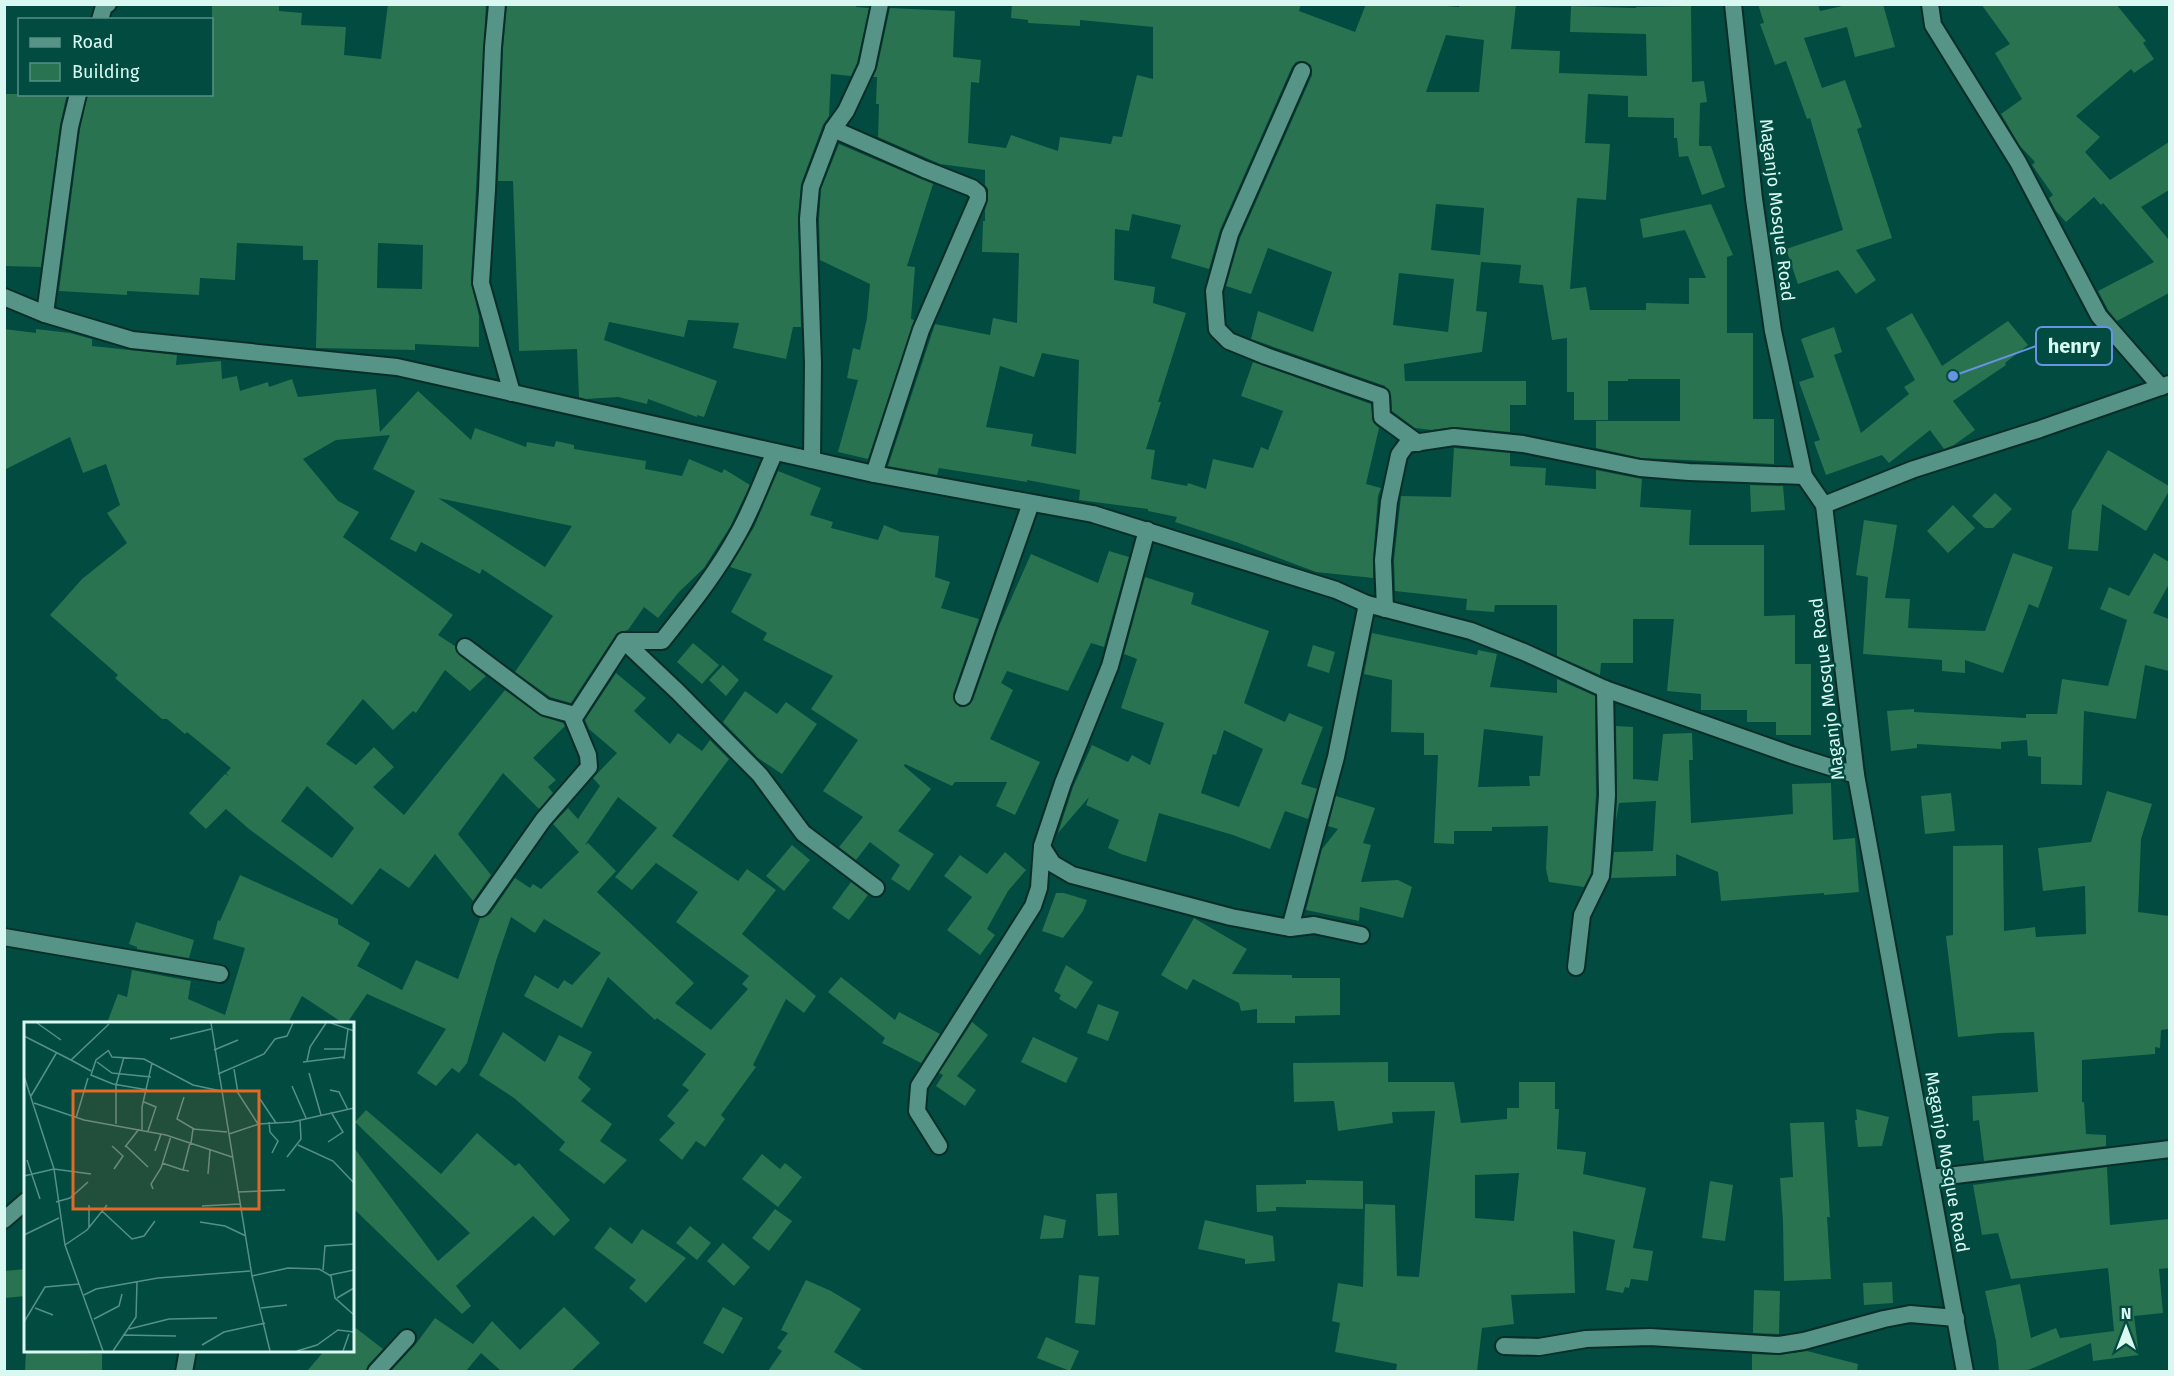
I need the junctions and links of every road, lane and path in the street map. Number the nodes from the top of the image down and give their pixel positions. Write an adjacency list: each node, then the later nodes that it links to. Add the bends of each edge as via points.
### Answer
1 (108, 4): 6 (street)
2 (496, 4): 13 (street, via 481,283)
3 (880, 4): 9 (street, via 867,66)
4 (1733, 4): 18 (street, Maganjo Mosque Road, via 1773,331)
5 (1929, 4): 12 (street, via 1933,25 2018,162 2099,316)
6 (101, 18)
7 (1302, 71): 14 (street, via 1230,234 1214,291 1217,329 1229,341 1257,353 1381,396 1383,417)
8 (78, 96): 11 (street)
9 (833, 129): 16 (street, via 811,187 808,219); 17 (street, via 978,193 921,330)
10 (4, 297): 11 (street)
11 (45, 314): 13 (street, via 132,340 397,367)
12 (2165, 385): 20 (street, via 1914,469)
13 (512, 393): 15 (street)
14 (1419, 443): 18 (street, via 1454,437 1523,444 1640,468); 23 (street, via 1407,444 1394,474 1383,560)
15 (775, 452): 16 (street); 24 (street, via 741,529 699,595 662,641)
16 (812, 460): 17 (street)
17 (874, 474): 19 (street)
18 (1804, 477): 20 (street, Maganjo Mosque Road)
19 (1031, 503): 21 (street, via 1093,514); 27 (street)
20 (1824, 505): 29 (street, Maganjo Mosque Road)
21 (1147, 530): 22 (street, via 1336,590); 30 (street, via 1110,666)
22 (1367, 604): 23 (street); 33 (street, via 1336,757)
23 (1386, 609): 26 (street, via 1471,631)
24 (624, 641): 28 (street); 31 (street, via 760,775 803,833)
25 (465, 647): 28 (street, via 545,707)
26 (1605, 689): 29 (street); 36 (street, via 1607,795 1601,876 1582,915)
27 (963, 697)
28 (574, 718): 32 (street, via 589,767 543,820)
29 (1856, 775): 40 (street, Maganjo Mosque Road)
30 (1042, 846): 33 (street, via 1053,864 1072,875); 38 (street, via 1039,888 1033,906 919,1086 917,1111)
31 (876, 888)
32 (481, 908)
33 (1290, 928): 34 (street, via 1314,925)
34 (1361, 935)
35 (4, 937): 37 (street)
36 (1576, 967)
37 (220, 974)
38 (939, 1146)
39 (2169, 1149): 40 (street)
40 (1930, 1178): 43 (street, Maganjo Mosque Road)
41 (24, 1203): 42 (street)
42 (4, 1220)
43 (1956, 1318): 45 (street, via 1910,1314 1778,1345 1650,1337 1586,1339 1539,1347); 49 (street, Maganjo Mosque Road)
44 (407, 1338): 48 (street)
45 (1504, 1346)
46 (189, 1352): 47 (street)
47 (184, 1371)
48 (376, 1371)
49 (1965, 1371)

